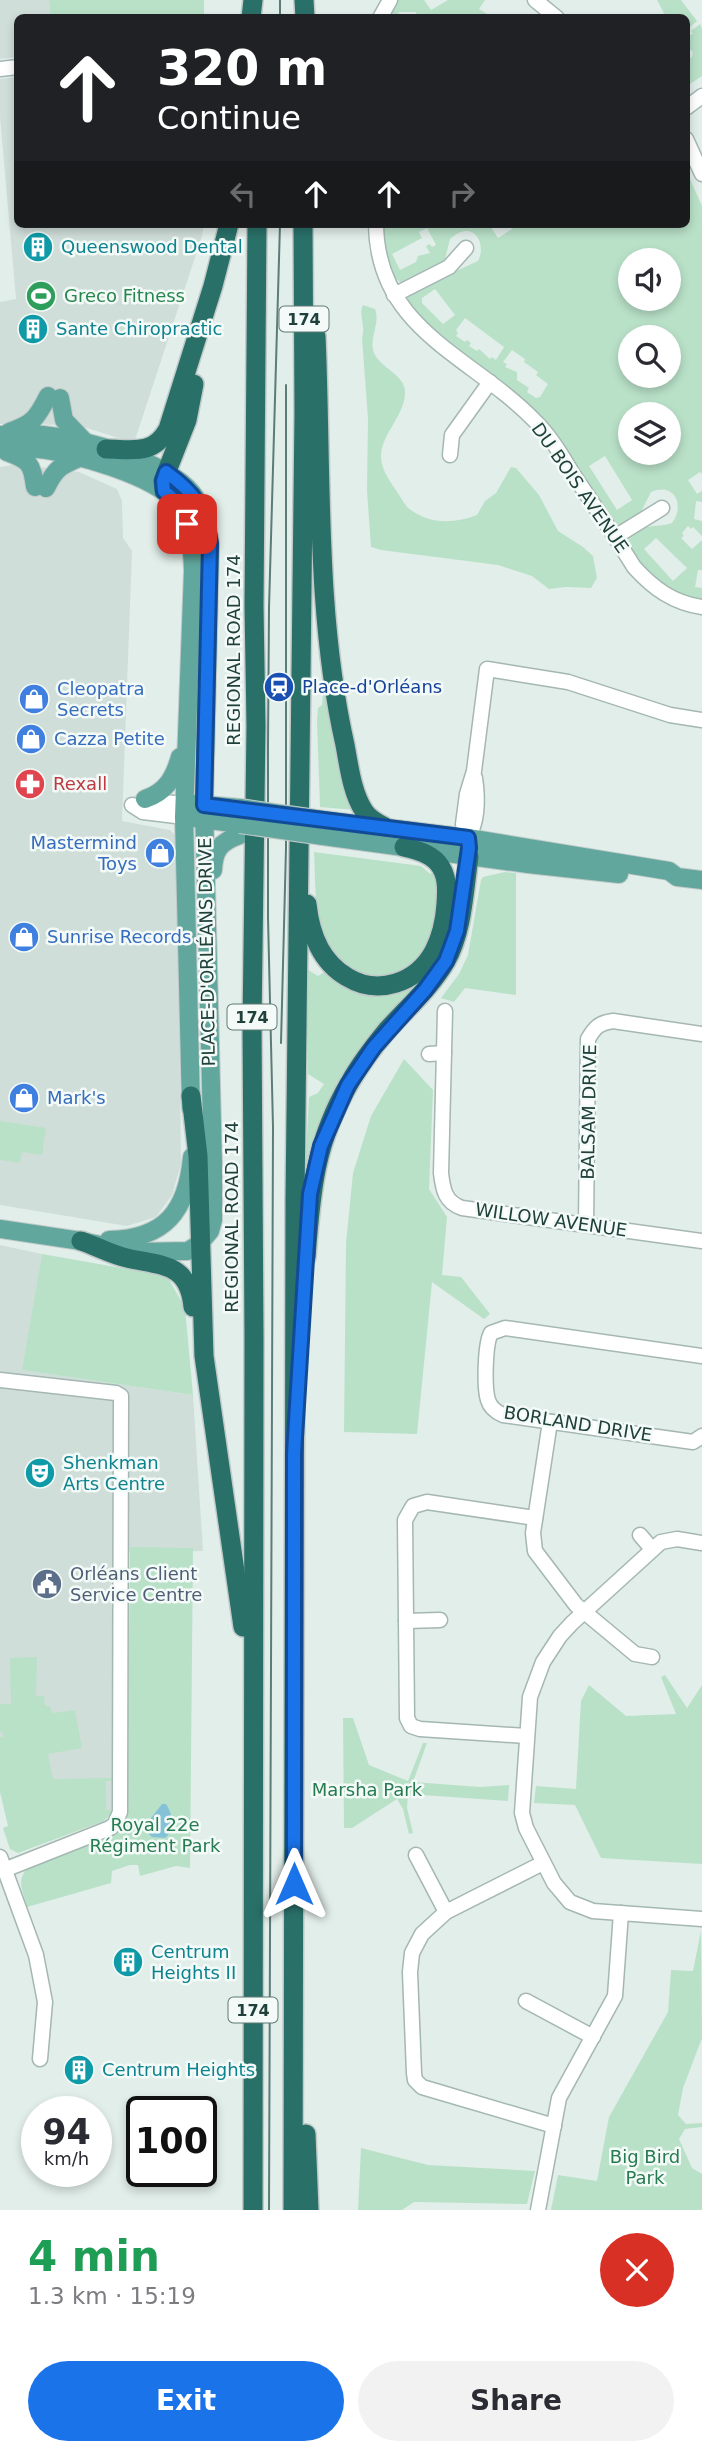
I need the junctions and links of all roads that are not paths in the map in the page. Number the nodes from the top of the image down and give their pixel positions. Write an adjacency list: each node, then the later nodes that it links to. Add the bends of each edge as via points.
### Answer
1 (535, 0): 2 (street)
2 (554, 9)
3 (690, 148): 4 (street)
4 (702, 174)
5 (228, 228): 11 (highway)
6 (257, 228): 59 (highway, REGIONAL ROAD 174 / 174)
7 (303, 228): 14 (highway, 174)
8 (312, 228): 30 (highway, via 331,676 360,804 368,817)
9 (376, 228): 12 (street, DU BOIS AVENUE, via 379,259)
10 (466, 248): 12 (street, via 449,267)
11 (213, 286): 17 (highway, via 165,436 153,447 140,450); 20 (highway, via 187,421)
12 (394, 295): 13 (street, DU BOIS AVENUE, via 425,333)
13 (490, 382): 19 (street, via 452,435); 22 (street, DU BOIS AVENUE, via 537,422)
14 (304, 413): 32 (highway, via 305,883 321,951 336,970 363,985 385,986 408,978 428,961 439,939 447,897 443,872 430,857); 49 (highway, 174)
15 (0, 435): 18 (main road, PLACE-D'ORLÉANS DRIVE, via 42,435); 18 (main road, via 28,426 54,397)
16 (0, 449): 18 (main road, PLACE-D'ORLÉANS DRIVE); 18 (main road, via 25,459 40,487)
17 (106, 449): 18 (main road, PLACE-D'ORLÉANS DRIVE); 20 (main road, PLACE-D'ORLÉANS DRIVE)
18 (82, 450): 20 (main road, PLACE-D'ORLÉANS DRIVE, via 146,481)
19 (450, 455)
20 (165, 482): 24 (main road, PLACE-D'ORLÉANS DRIVE, via 191,540); 28 (main road, PLACE-D'ORLÉANS DRIVE, via 184,485 199,503 210,544)
21 (662, 509): 22 (street)
22 (615, 537): 23 (street, DU BOIS AVENUE, via 648,583 666,595)
23 (702, 607)
24 (187, 705): 26 (main road, via 173,777 162,791); 27 (main road, PLACE-D'ORLÉANS DRIVE)
25 (702, 720): 33 (street, via 670,715 568,682 487,669 474,771 477,800)
26 (145, 799): 27 (street, via 132,805 143,812)
27 (184, 811): 28 (main road); 38 (main road, PLACE-D'ORLÉANS DRIVE)
28 (204, 812): 29 (main road); 35 (main road, PLACE-D'ORLÉANS DRIVE)
29 (240, 822): 31 (main road, bridge); 31 (main road, bridge, via 270,828); 35 (main road, via 213,857)
30 (385, 827): 31 (main road); 33 (main road)
31 (323, 828): 32 (main road)
32 (404, 847): 33 (main road)
33 (468, 847): 34 (main road, via 667,880); 49 (highway, via 457,931 446,961 360,1066 321,1146 310,1194)
34 (702, 880)
35 (207, 954): 43 (main road, PLACE-D'ORLÉANS DRIVE, via 213,1220)
36 (445, 1011): 39 (street, WILLOW AVENUE, via 437,1054 443,1191 454,1205)
37 (702, 1034): 39 (street, BALSAM DRIVE, via 613,1021 594,1027 589,1038)
38 (191, 1096): 41 (main road, PLACE-D'ORLÉANS DRIVE, via 190,1172 172,1216 136,1238); 43 (highway, via 198,1156)
39 (586, 1225): 42 (street, WILLOW AVENUE)
40 (0, 1229): 41 (main road, PLACE-D'ORLÉANS DRIVE)
41 (81, 1241): 43 (main road, PLACE-D'ORLÉANS DRIVE, via 134,1252 188,1251); 44 (highway, via 125,1258 164,1265 184,1278)
42 (702, 1241)
43 (199, 1244): 44 (highway)
44 (204, 1356): 59 (highway, via 245,1647)
45 (702, 1356): 47 (street, BORLAND DRIVE, via 497,1329 487,1344 487,1398 503,1415)
46 (0, 1380): 62 (street, via 121,1396 120,1812 110,1828)
47 (550, 1422): 48 (street, BORLAND DRIVE, via 693,1442); 50 (street)
48 (702, 1436)
49 (294, 1454): 66 (highway, 174)
50 (535, 1518): 54 (street, via 535,1551); 56 (street, via 427,1502 413,1506 405,1520)
51 (640, 1535): 53 (street)
52 (702, 1543): 53 (street, via 677,1539)
53 (652, 1549): 54 (street)
54 (584, 1612): 57 (street, via 635,1654); 58 (street, via 543,1662 530,1697)
55 (440, 1620): 56 (street)
56 (406, 1621): 58 (street, via 407,1718 411,1726)
57 (652, 1657)
58 (526, 1737): 61 (street, via 522,1813)
59 (252, 1810): 71 (highway, REGIONAL ROAD 174 / 174)
60 (416, 1856): 63 (street)
61 (543, 1863): 63 (street); 64 (street, via 558,1891 570,1902 585,1910)
62 (2, 1864): 69 (street, via 36,1955 45,2002)
63 (446, 1912): 70 (street, via 422,1934 410,1963 415,2080 422,2087)
64 (621, 1913): 65 (street); 68 (street, via 615,1996)
65 (702, 1919)
66 (294, 1926): 72 (highway, 174); 73 (highway)
67 (526, 2001): 68 (street)
68 (593, 2037): 70 (street, via 559,2098)
69 (40, 2059)
70 (554, 2126): 74 (street)
71 (253, 2210)
72 (293, 2210)
73 (309, 2210)
74 (538, 2210)

